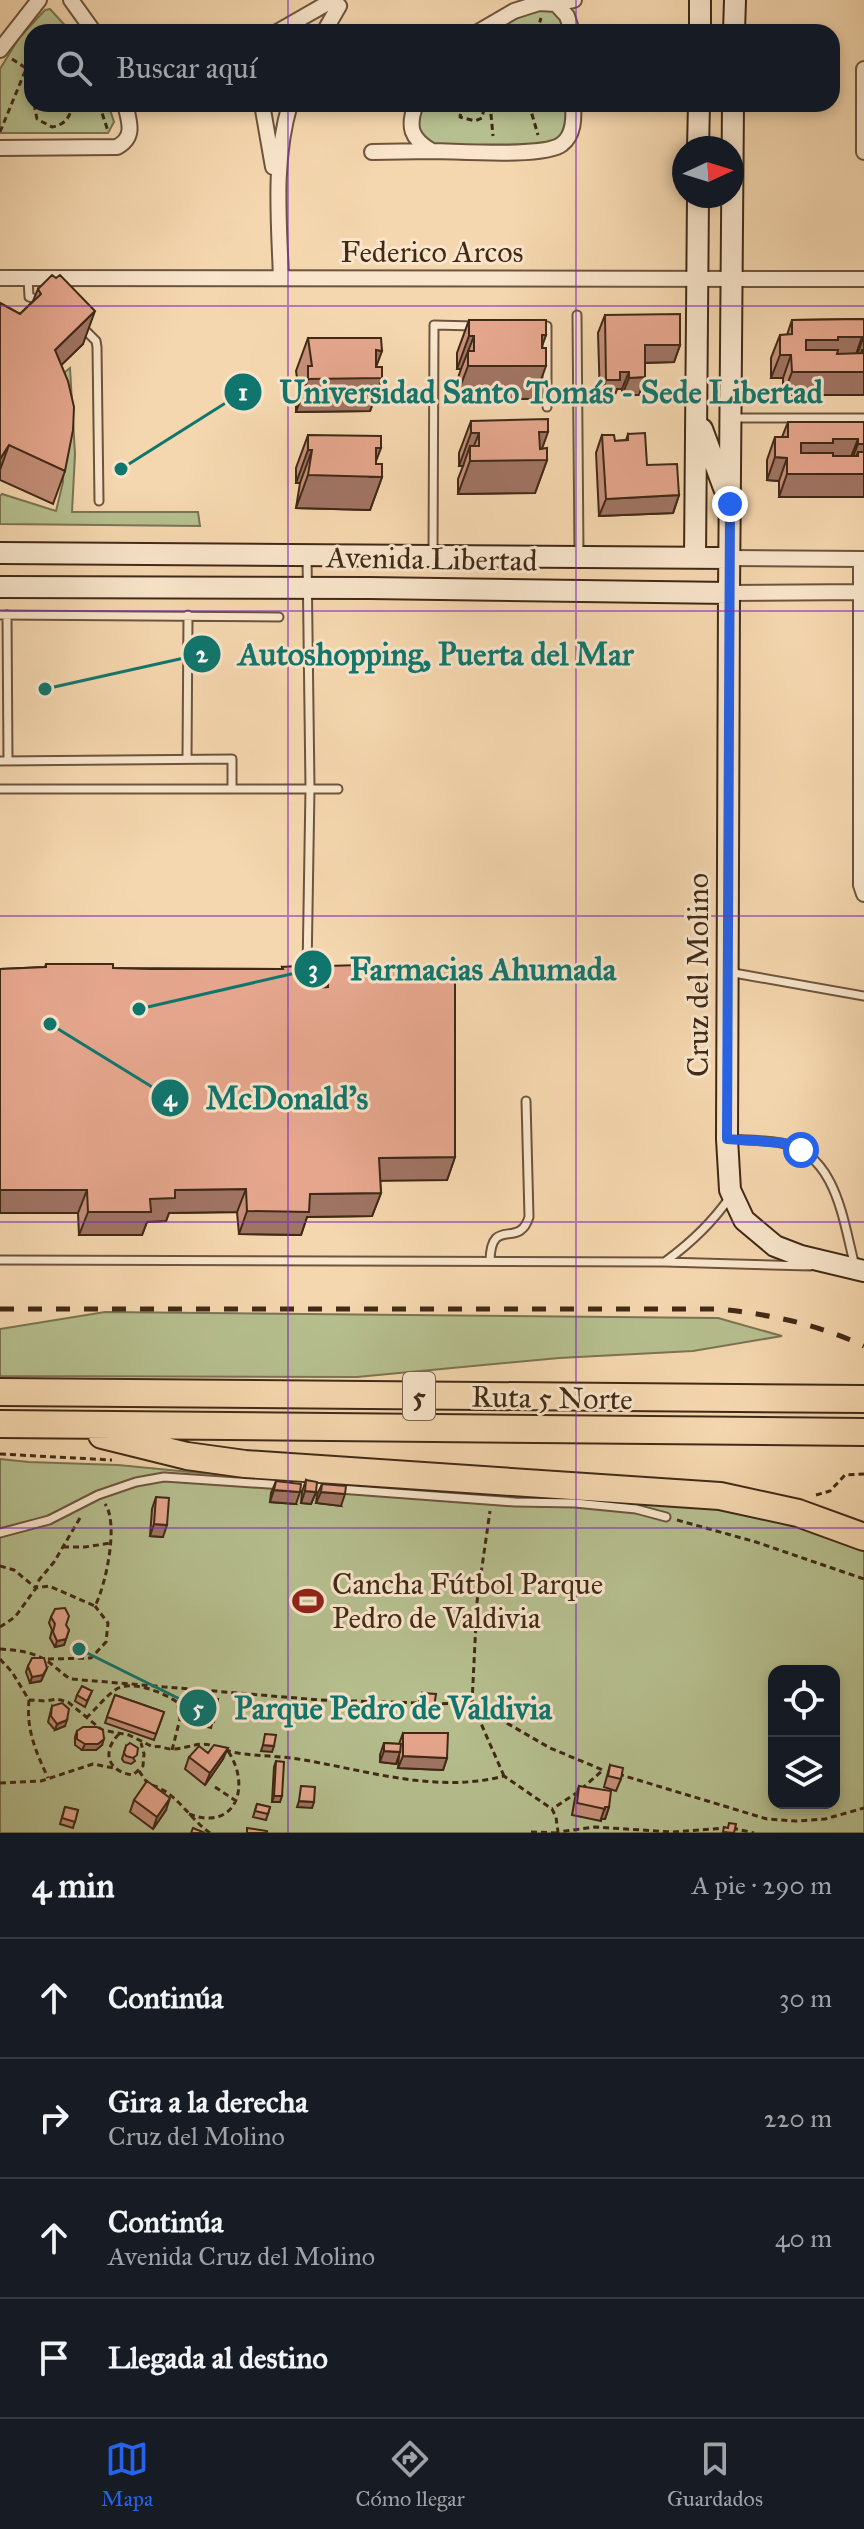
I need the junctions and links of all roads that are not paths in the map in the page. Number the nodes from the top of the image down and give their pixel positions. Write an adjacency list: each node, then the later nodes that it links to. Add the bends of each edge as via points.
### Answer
1 (39, 0): 14 (street)
2 (71, 0): 7 (street)
3 (574, 0): 6 (street)
4 (700, 0): 12 (street)
5 (735, 0): 13 (street)
6 (556, 4): 10 (street, via 539,3); 11 (street)
7 (88, 24)
8 (291, 24): 9 (street, via 335,2 338,11)
9 (329, 24)
10 (492, 24)
11 (570, 24)
12 (700, 24)
13 (734, 24)
14 (4, 54)
15 (864, 69): 27 (street)
16 (127, 112): 24 (street, via 129,135 114,148)
17 (263, 112): 28 (street)
18 (288, 112): 28 (street)
19 (414, 112): 25 (street, via 411,130 418,143)
20 (572, 112): 25 (street, via 571,133 561,145 542,152)
21 (699, 112): 23 (street)
22 (733, 112): 34 (street, Cruz del Molino)
23 (698, 136)
24 (0, 148)
25 (432, 151): 26 (street)
26 (372, 152)
27 (864, 152)
28 (278, 195): 32 (street)
29 (698, 208): 33 (street)
30 (0, 278): 31 (street, Federico Arcos)
31 (28, 278): 32 (street, Federico Arcos); 36 (lane, via 29,297)
32 (281, 278): 33 (street, Federico Arcos)
33 (697, 278): 34 (street, Federico Arcos); 41 (street)
34 (731, 278): 35 (street, Federico Arcos); 43 (street, Cruz del Molino)
35 (864, 279)
36 (49, 301)
37 (577, 315): 50 (lane)
38 (73, 318): 45 (lane, via 97,347)
39 (491, 326): 49 (lane, via 434,325)
40 (533, 326): 42 (lane, via 547,326)
41 (696, 406): 46 (street); 51 (street)
42 (547, 407)
43 (731, 418): 44 (lane); 46 (street, Cruz del Molino)
44 (864, 418)
45 (99, 501)
46 (730, 504): 52 (street, Cruz del Molino)
47 (0, 553): 48 (street, Avenida Libertad)
48 (307, 555): 49 (street, Avenida Libertad); 55 (lane)
49 (433, 555): 50 (street, Avenida Libertad)
50 (579, 556): 51 (street, Avenida Libertad)
51 (695, 557): 52 (street, Avenida Libertad)
52 (730, 558): 53 (street, Avenida Libertad); 57 (street, Cruz del Molino)
53 (863, 559): 56 (street)
54 (0, 587): 55 (street, Avenida Libertad)
55 (308, 588): 57 (street, Avenida Libertad); 65 (lane)
56 (862, 592): 57 (street, Avenida Libertad); 61 (street)
57 (729, 593): 70 (street, Cruz del Molino)
58 (3, 615): 59 (lane); 63 (lane)
59 (188, 615): 60 (lane); 62 (lane)
60 (279, 617)
61 (862, 722): 68 (street)
62 (187, 759): 63 (lane); 64 (lane, via 232,759)
63 (4, 761)
64 (232, 788): 65 (lane); 66 (lane)
65 (310, 788): 67 (lane); 71 (lane, via 311,974)
66 (0, 789)
67 (338, 789)
68 (862, 832): 69 (street)
69 (864, 894)
70 (728, 972): 72 (lane); 74 (street, Cruz del Molino)
71 (294, 974)
72 (864, 996)
73 (526, 1101): 77 (lane, via 529,1217 518,1233 494,1239)
74 (727, 1139): 75 (street, Cruz del Molino); 79 (lane, via 784,1143 825,1171)
75 (731, 1195): 78 (lane, via 713,1222); 79 (street, via 744,1220 775,1246)
76 (0, 1260): 77 (lane)
77 (490, 1261): 78 (lane)
78 (665, 1262): 79 (lane)
79 (860, 1269)
80 (0, 1392): 81 (highway, Ruta 5 Norte / 5)
81 (851, 1399)
82 (0, 1424): 83 (highway, Ruta 5 Norte / 5)
83 (65, 1425): 84 (highway, Ruta 5 Norte / 5); 87 (highway, via 187,1456 245,1464 720,1496 798,1513)
84 (855, 1432)
85 (666, 1517): 86 (lane, via 620,1507 164,1477 136,1482 49,1520)
86 (0, 1533)
87 (864, 1537)

